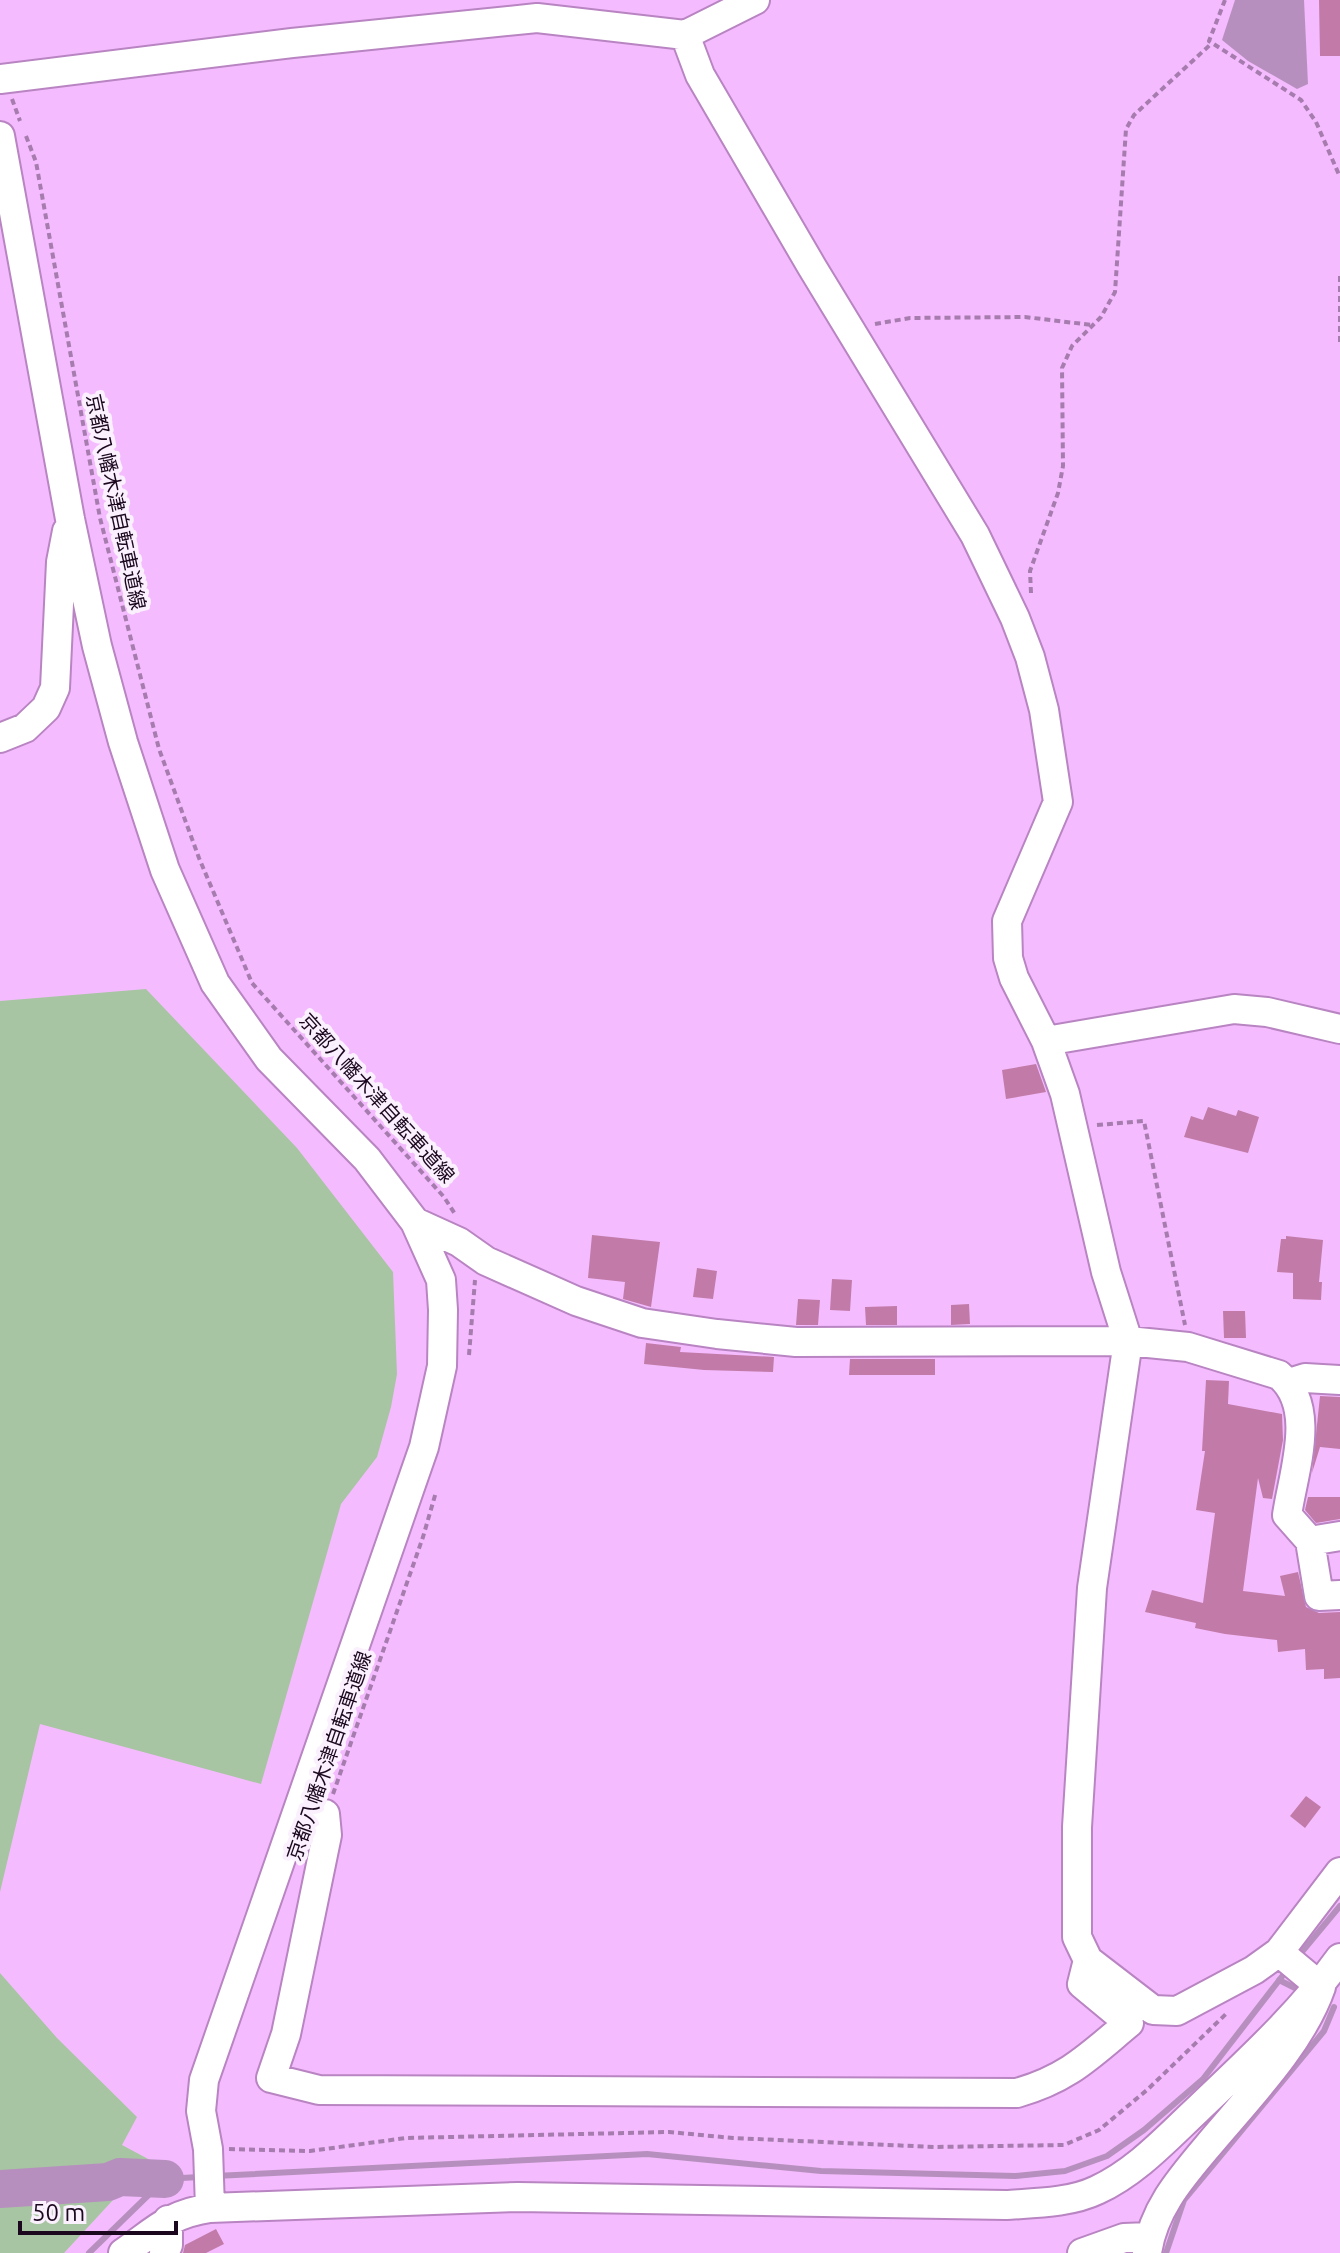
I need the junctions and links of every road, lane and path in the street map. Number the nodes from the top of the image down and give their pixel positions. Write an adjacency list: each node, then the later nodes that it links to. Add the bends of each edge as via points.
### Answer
1 (755, 0): 4 (street)
2 (1225, 0): 5 (path)
3 (536, 9): 4 (street); 6 (street)
4 (685, 35): 10 (street, via 700,75)
5 (1212, 43): 8 (path, via 1301,100); 11 (path, via 1134,115 1126,129 1115,292)
6 (2, 79): 20 (path, 京都八幡木津自転車道線, via 36,162 85,441 118,593 159,749 199,858 252,983 444,1197)
7 (0, 136): 13 (street)
8 (1340, 177)
9 (1340, 276): 12 (path)
10 (847, 323): 11 (path, via 1025,317); 17 (street, via 975,535 1030,657 1052,748 1058,802 1007,921 1006,942 1014,978)
11 (1092, 325): 14 (path, via 1072,346 1062,368 1063,466 1030,571)
12 (1340, 346)
13 (70, 519): 15 (street, via 61,562 55,688 46,708 25,728); 19 (street, via 123,742 165,870 215,983 269,1059 367,1159)
14 (1031, 598)
15 (0, 738)
16 (1340, 1029): 17 (street, via 1234,1009)
17 (1046, 1041): 18 (street)
18 (1073, 1126): 22 (street, via 1106,1272); 23 (path, via 1144,1121)
19 (415, 1222): 21 (street); 37 (street, via 441,1280 442,1366 419,1462 204,2080 201,2111)
20 (461, 1223)
21 (486, 1261): 22 (street, via 642,1323 717,1334 796,1342); 24 (path, via 477,1267)
22 (1128, 1341): 23 (street); 34 (street, via 1092,1588 1083,1710 1077,1937)
23 (1188, 1347): 26 (street, via 1279,1375)
24 (468, 1357)
25 (1340, 1380): 26 (street, via 1305,1378)
26 (1289, 1383): 29 (street, via 1300,1415 1287,1515)
27 (440, 1480): 31 (path, 京都八幡木津自転車道線)
28 (1340, 1536): 29 (street)
29 (1310, 1541): 30 (street, via 1319,1596)
30 (1340, 1595)
31 (325, 1814): 34 (street, via 321,1866 286,2034 271,2078 319,2090 1017,2093 1070,2072 1129,2023 1082,1984)
32 (1340, 1872): 35 (street)
33 (1340, 1958): 35 (street)
34 (1088, 1960): 35 (street, via 1153,2010 1177,2011 1254,1970)
35 (1299, 1968): 38 (street, via 1271,2039 1137,2167 1095,2192 1006,2205 518,2197); 40 (street, via 1314,2008 1170,2191)
36 (1236, 2004): 37 (path, via 1099,2130 1064,2145 934,2147 669,2132 406,2138 310,2151)
37 (216, 2154): 38 (street)
38 (210, 2204): 39 (street)
39 (168, 2220): 41 (street); 42 (street)
40 (1148, 2245): 43 (street, via 1124,2238)
41 (123, 2253)
42 (164, 2253)
43 (1082, 2253)

